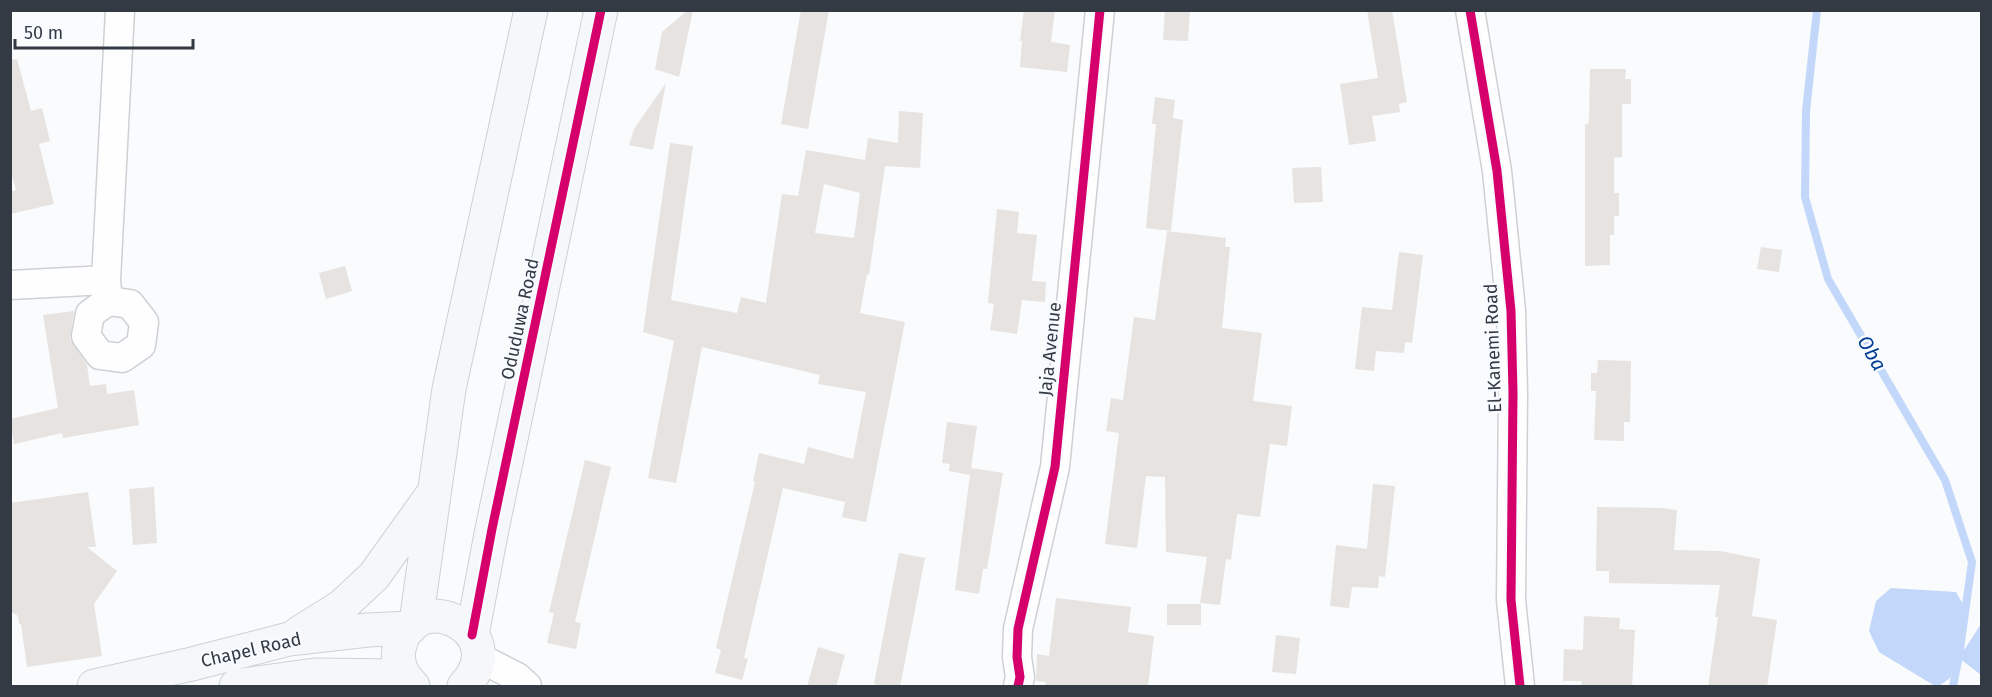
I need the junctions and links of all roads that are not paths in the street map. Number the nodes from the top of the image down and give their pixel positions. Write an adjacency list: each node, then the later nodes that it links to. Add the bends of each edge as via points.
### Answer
1 (120, 10): 6 (street, via 107,290)
2 (531, 10): 7 (street, via 448,389)
3 (601, 10): 11 (street, Oduduwa Road, via 492,529)
4 (1100, 10): 18 (street, Jaja Avenue, via 1055,467 1018,628)
5 (1470, 10): 19 (street, El-Kanemi Road, via 1497,171 1511,311 1511,600)
6 (10, 285)
7 (434, 491): 8 (street); 10 (street, via 374,576 342,606)
8 (413, 625): 9 (street, Chapel Road); 11 (street, Chapel Road, via 428,617 447,617 464,625); 13 (street, via 402,639 399,651 399,664)
9 (325, 635): 10 (street, Chapel Road); 12 (street)
10 (289, 639): 15 (street, Chapel Road)
11 (475, 646): 14 (street, Oduduwa Road, via 476,668); 17 (street)
12 (314, 681): 13 (street, Chapel Road); 16 (street, Chapel Road)
13 (408, 681)
14 (464, 686)
15 (94, 687)
16 (236, 687)
17 (527, 687)
18 (1018, 687)
19 (1520, 687)

